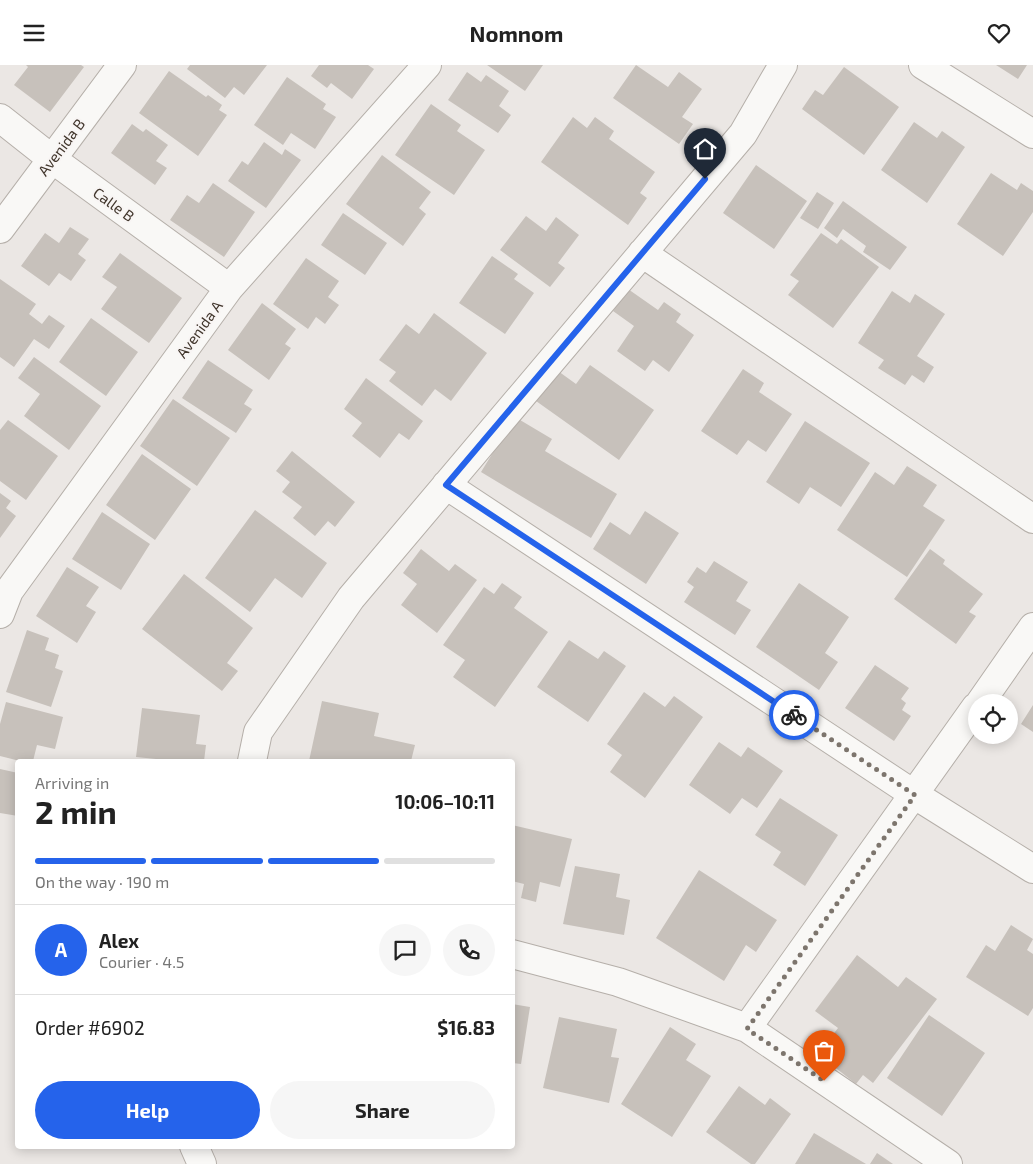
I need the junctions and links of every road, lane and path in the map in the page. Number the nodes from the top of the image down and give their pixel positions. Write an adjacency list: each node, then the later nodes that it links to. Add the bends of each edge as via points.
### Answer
1 (122, 65): 7 (street, Avenida B)
2 (427, 65): 10 (street, Avenida A)
3 (784, 65): 9 (street, via 743,134)
4 (923, 65): 6 (street)
5 (0, 118): 7 (street, Calle B)
6 (1033, 134)
7 (52, 159): 8 (street, Avenida B); 10 (street, Calle B)
8 (0, 229)
9 (642, 253): 11 (street); 12 (street)
10 (229, 288): 13 (street, Avenida A, via 9,591)
11 (446, 485): 17 (street, via 351,598 258,732); 18 (street)
12 (1033, 519)
13 (0, 614)
14 (1033, 627): 15 (street)
15 (986, 694)
16 (968, 719): 18 (street)
17 (252, 759)
18 (915, 795): 19 (street); 21 (street)
19 (1033, 869)
20 (515, 956): 21 (street, via 618,982)
21 (747, 1029): 24 (street)
22 (195, 1149): 23 (street)
23 (202, 1164)
24 (948, 1164)

